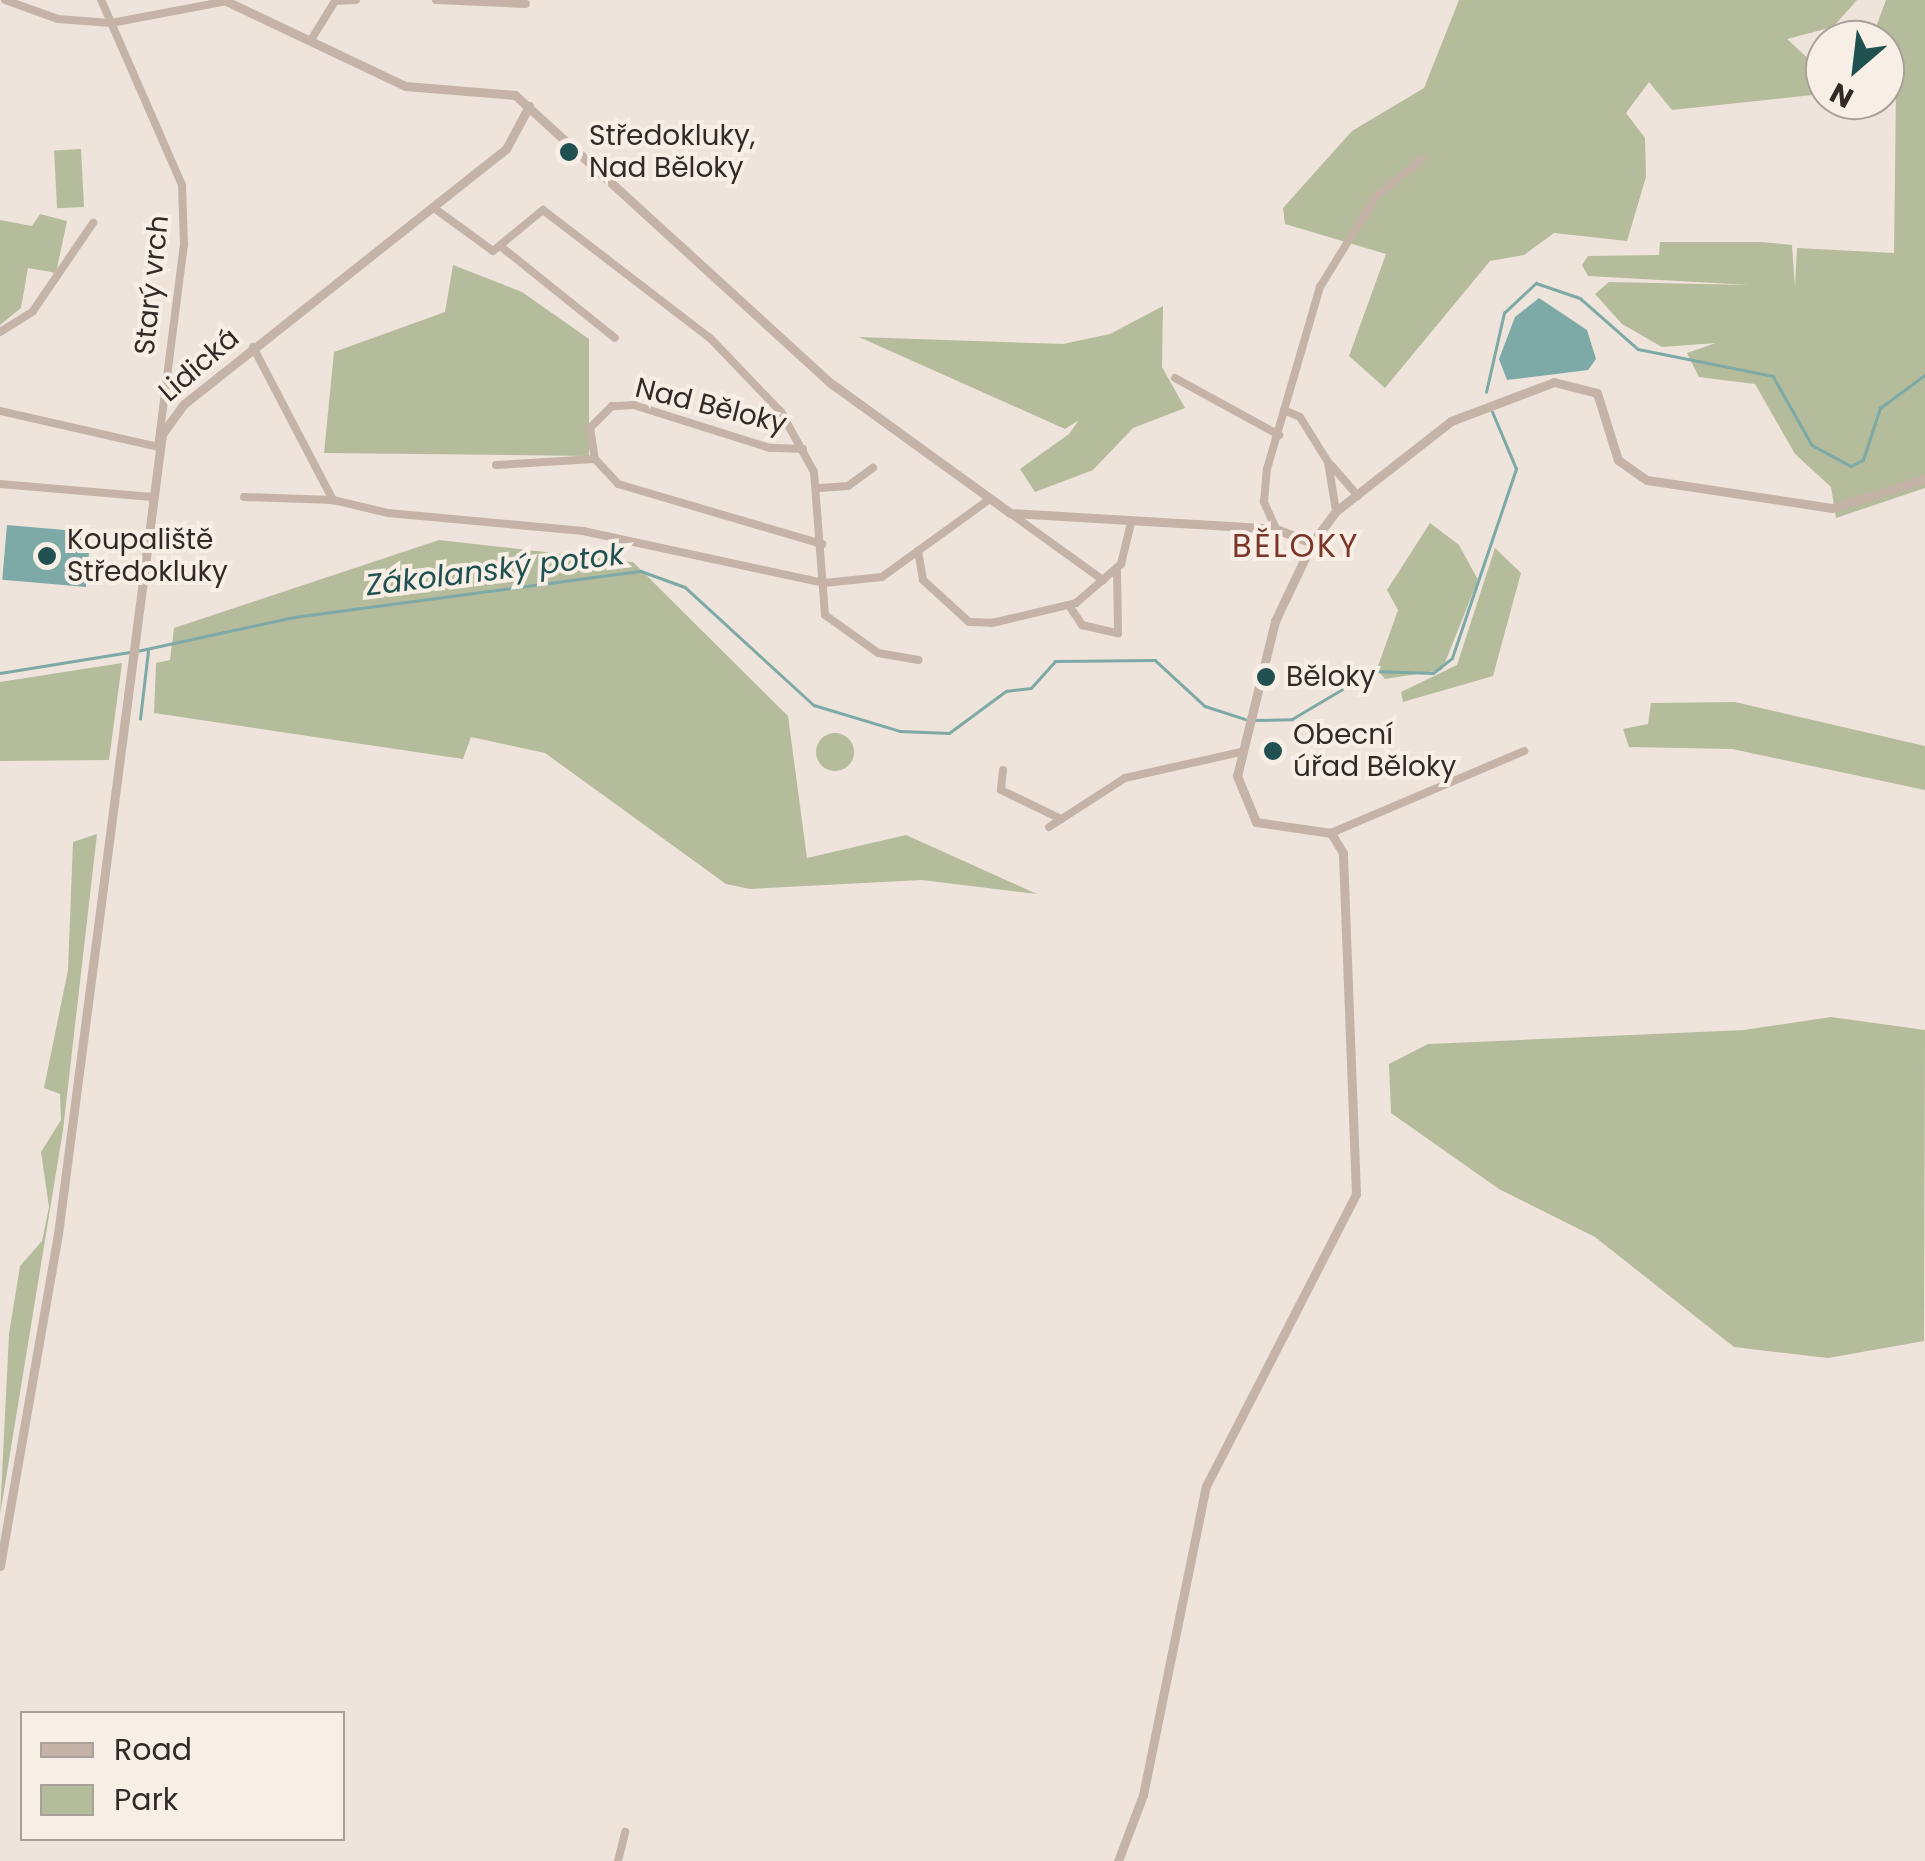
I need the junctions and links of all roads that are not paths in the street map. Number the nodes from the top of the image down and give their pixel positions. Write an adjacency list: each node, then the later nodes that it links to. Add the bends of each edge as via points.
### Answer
1 (5, 0): 7 (street, via 58,19)
2 (101, 0): 7 (street, Starý vrch)
3 (356, 0): 8 (street, via 334,0)
4 (436, 0): 6 (street)
5 (225, 1): 7 (street); 8 (street)
6 (526, 4)
7 (111, 23): 21 (street, Starý vrch, via 182,186 184,245)
8 (312, 40): 9 (street, via 404,86 503,89)
9 (529, 106): 11 (street, Lidická, via 517,139); 34 (street, via 832,384)
10 (1422, 159): 18 (street, via 1346,235 1293,358)
11 (434, 208): 13 (street, via 486,248); 16 (street, Lidická)
12 (93, 223): 14 (street, via 33,311)
13 (504, 248): 15 (street); 22 (street, Nad Běloky, via 543,210 644,283 762,390)
14 (0, 332)
15 (615, 338)
16 (253, 348): 21 (street, Lidická, via 176,412); 33 (street)
17 (1175, 378): 20 (street)
18 (1284, 410): 20 (street); 24 (street, via 1300,417)
19 (0, 412): 21 (street)
20 (1278, 435): 38 (street, via 1264,502)
21 (158, 447): 32 (street, Lidická)
22 (802, 448): 23 (street, Nad Běloky, via 612,406 590,428); 29 (street, Nad Běloky)
23 (595, 459): 25 (street); 40 (street, via 618,484)
24 (1328, 462): 31 (street); 35 (street)
25 (496, 465)
26 (872, 468): 29 (street, via 848,486)
27 (1925, 479): 31 (street, via 1832,508 1648,480 1618,460 1597,393 1554,382 1451,420)
28 (0, 484): 32 (street)
29 (820, 488): 40 (street, Nad Běloky)
30 (244, 496): 33 (street)
31 (1358, 496): 35 (street)
32 (152, 497): 53 (street, Lidická, via 58,1234)
33 (334, 500): 44 (street, via 388,513 474,515)
34 (987, 502): 36 (street); 41 (street)
35 (1336, 511): 39 (street)
36 (1010, 513): 37 (street); 43 (street)
37 (1132, 523): 38 (street); 42 (street)
38 (1276, 528): 39 (street)
39 (1312, 543): 48 (street, via 1275,621)
40 (822, 544): 44 (street, Nad Běloky)
41 (918, 551): 44 (street, via 882,578); 45 (street, via 923,580 969,622)
42 (1117, 568): 43 (street); 45 (street, via 1118,633 1082,625)
43 (1102, 580): 45 (street)
44 (824, 583): 46 (street, Nad Běloky, via 825,616 840,634)
45 (1070, 607)
46 (918, 660)
47 (1524, 751): 52 (street)
48 (1240, 752): 50 (street, via 1124,778); 52 (street, via 1238,784 1256,822)
49 (1004, 770): 50 (street, via 1000,790)
50 (1061, 820): 51 (street)
51 (1049, 828)
52 (1331, 834): 56 (street, via 1348,882 1356,1194 1206,1486 1143,1795)
53 (0, 1566)
54 (625, 1832): 55 (street)
55 (618, 1861)
56 (1118, 1861)

